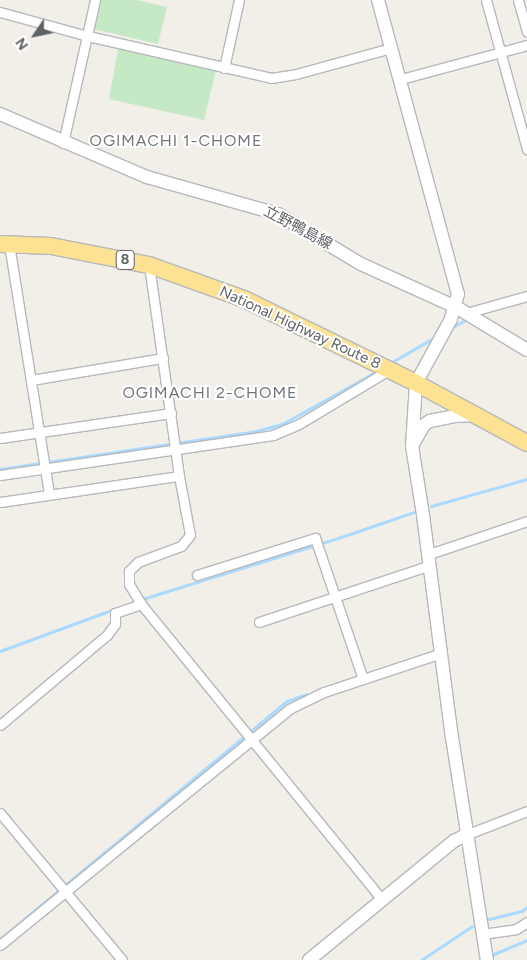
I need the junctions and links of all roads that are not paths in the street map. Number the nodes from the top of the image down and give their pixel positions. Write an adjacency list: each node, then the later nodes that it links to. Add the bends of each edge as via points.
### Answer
1 (95, 0): 8 (street)
2 (239, 0): 12 (street)
3 (378, 0): 10 (street)
4 (486, 0): 11 (street)
5 (518, 0): 7 (street)
6 (0, 12): 8 (street)
7 (527, 32)
8 (88, 36): 12 (street); 16 (street)
9 (527, 45): 11 (street)
10 (391, 48): 12 (street, via 282,77 257,76); 13 (street)
11 (500, 52): 13 (street); 15 (street)
12 (224, 68)
13 (401, 79): 21 (street, via 456,280)
14 (2, 116): 16 (street, 立野鴨島線)
15 (523, 118): 17 (street)
16 (63, 143): 21 (street, 立野鴨島線, via 147,177 278,214 361,264)
17 (527, 149)
18 (4, 244): 19 (highway, National Highway Route 8 / 8, via 51,246); 25 (street)
19 (149, 265): 23 (street); 24 (highway, National Highway Route 8 / 8, via 244,299)
20 (527, 296): 21 (street)
21 (461, 310): 22 (street, 立野鴨島線); 26 (street)
22 (527, 350)
23 (163, 358): 25 (street); 27 (street)
24 (389, 370): 26 (highway, National Highway Route 8 / 8); 33 (street, via 273,436)
25 (31, 380): 29 (street)
26 (416, 383): 28 (highway, National Highway Route 8 / 8); 32 (street)
27 (171, 413): 29 (street); 33 (street)
28 (476, 415): 31 (highway, National Highway Route 8 / 8); 32 (street, via 430,421 424,425)
29 (39, 432): 30 (street); 34 (street)
30 (0, 438)
31 (527, 443)
32 (412, 446): 40 (street)
33 (176, 450): 34 (street); 36 (street)
34 (45, 468): 35 (street); 37 (street)
35 (0, 475)
36 (179, 476): 37 (street); 43 (street, via 190,535 181,546 138,562 129,571 129,584)
37 (49, 495): 38 (street)
38 (0, 502)
39 (527, 521): 40 (street)
40 (429, 559): 42 (street); 45 (street)
41 (196, 575): 42 (street, via 315,538)
42 (334, 597): 44 (street); 46 (street)
43 (140, 604): 47 (street, via 115,614 115,624 106,635); 48 (street)
44 (259, 622)
45 (441, 653): 46 (street); 51 (street)
46 (363, 679): 48 (street, via 324,692 289,709)
47 (0, 725)
48 (248, 736): 52 (street); 53 (street)
49 (527, 811): 51 (street)
50 (0, 813): 52 (street)
51 (468, 834): 53 (street, via 454,841); 55 (street)
52 (62, 888): 56 (street); 58 (street)
53 (382, 900): 59 (street)
54 (527, 922): 55 (street, via 516,929)
55 (482, 934): 57 (street)
56 (0, 945)
57 (486, 954)
58 (122, 960)
59 (309, 960)

